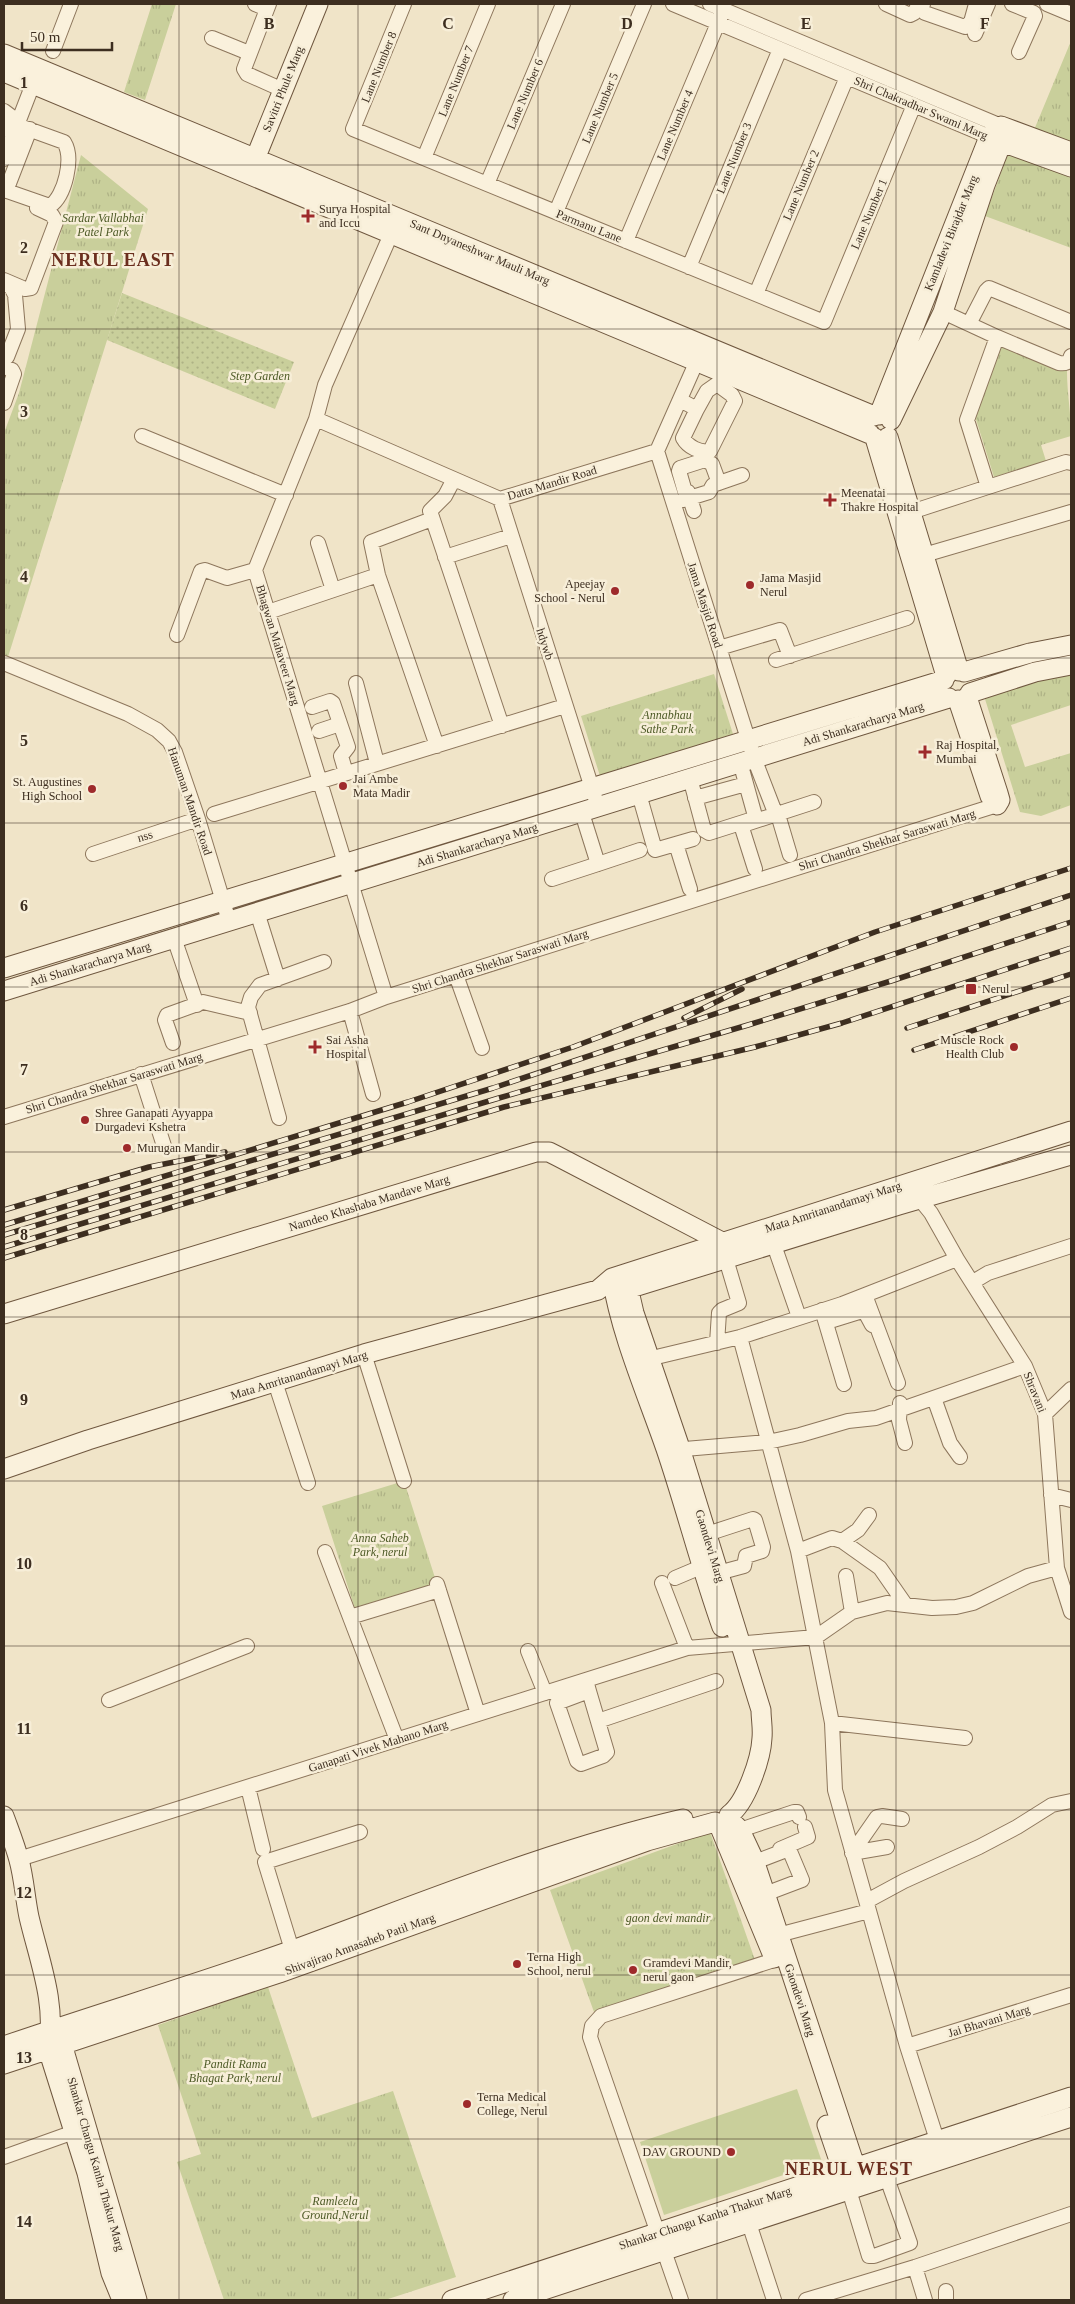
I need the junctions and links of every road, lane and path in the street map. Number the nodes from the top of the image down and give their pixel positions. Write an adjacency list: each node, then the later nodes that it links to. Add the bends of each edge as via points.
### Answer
1 (71, 4): 22 (street)
2 (318, 4): 29 (street, Savitri Phule Marg)
3 (404, 4): 33 (street, Lane Number 8)
4 (488, 4): 37 (street, Lane Number 7)
5 (563, 4): 41 (street, Lane Number 6)
6 (644, 4): 43 (street, Lane Number 5)
7 (673, 4): 17 (street, Shri Chakradhar Swami Marg)
8 (710, 4): 17 (street, Shri Chakradhar Swami Marg)
9 (886, 4): 10 (street, via 910,15)
10 (919, 4)
11 (924, 4): 12 (street, via 922,9 925,12 965,28 971,22)
12 (976, 4)
13 (988, 4): 19 (street)
14 (1012, 4): 23 (street, via 1035,16)
15 (1047, 4): 18 (street)
16 (264, 5): 24 (street)
17 (723, 12): 21 (street, Shri Chakradhar Swami Marg); 34 (street, Shri Chakradhar Swami Marg); 45 (street, Lane Number 4)
18 (1071, 14)
19 (975, 34)
20 (212, 38): 24 (street)
21 (780, 49): 28 (street, Shri Chakradhar Swami Marg); 46 (street, Lane Number 3)
22 (53, 51)
23 (1019, 52)
24 (249, 53): 29 (street, via 244,72)
25 (4, 54): 27 (street, Sant Dnyaneshwar Mauli Marg)
26 (4, 72): 27 (street, Sant Dnyaneshwar Mauli Marg)
27 (35, 76): 32 (street); 39 (street, Sant Dnyaneshwar Mauli Marg)
28 (846, 77): 30 (street, Shri Chakradhar Swami Marg); 49 (street, Lane Number 2)
29 (283, 90): 39 (street, Savitri Phule Marg)
30 (914, 105): 34 (street, Shri Chakradhar Swami Marg); 51 (street, Lane Number 1)
31 (4, 111): 35 (street, via 12,117)
32 (24, 127): 38 (street); 42 (street); 42 (street, via 64,142 68,149 68,171 55,202 50,206)
33 (353, 129): 37 (street, Parmanu Lane)
34 (997, 135): 36 (street); 40 (street); 50 (street, Kamladevi Birajdar Marg, via 985,185); 62 (street, Kamladevi Birajdar Marg)
35 (4, 137)
36 (1071, 152)
37 (424, 158): 41 (street, Parmanu Lane)
38 (4, 159)
39 (252, 166): 44 (street, Sant Dnyaneshwar Mauli Marg)
40 (1071, 167)
41 (487, 184): 43 (street, Parmanu Lane)
42 (4, 192): 47 (street, via 52,215 56,222 31,288 24,289)
43 (556, 212): 45 (street, Parmanu Lane)
44 (395, 226): 55 (street, Sant Dnyaneshwar Mauli Marg); 61 (street, Bhagwan Mahaveer Marg, via 325,385)
45 (626, 241): 46 (street, Parmanu Lane)
46 (689, 267): 49 (street, Parmanu Lane)
47 (4, 280)
48 (4, 284): 57 (street, via 12,287 16,295 18,329)
49 (756, 294): 51 (street, Parmanu Lane)
50 (943, 312): 53 (street); 62 (street, Kamladevi Birajdar Marg)
51 (824, 322)
52 (1071, 322): 53 (street, via 989,288)
53 (969, 324): 54 (street)
54 (997, 337): 56 (street, via 1059,363 1065,364); 69 (street, via 967,420)
55 (700, 354): 58 (street); 62 (street, Sant Dnyaneshwar Mauli Marg)
56 (1071, 356)
57 (5, 362): 59 (street, via 14,374)
58 (680, 400): 60 (street); 64 (street)
59 (4, 404)
60 (698, 409): 60 (street, via 707,390 716,384 735,401 710,451 698,450 684,438)
61 (316, 419): 67 (street, Datta Mandir Road); 70 (street, Bhagwan Mahaveer Marg)
62 (879, 427): 74 (street); 94 (street)
63 (142, 436): 70 (street)
64 (657, 451): 71 (street, Datta Mandir Road); 72 (street, Jama Masjid Road)
65 (1071, 463): 69 (street)
66 (742, 475): 68 (street)
67 (454, 479): 71 (street, Datta Mandir Road); 76 (street, via 445,496 430,511)
68 (719, 483): 73 (street); 73 (street, via 712,464 706,460 680,468 685,492 688,492)
69 (988, 487): 74 (street)
70 (286, 495): 81 (street, Bhagwan Mahaveer Marg)
71 (500, 499): 77 (street, hdywb)
72 (673, 504): 73 (street); 88 (street, Jama Masjid Road)
73 (692, 504)
74 (911, 512): 79 (street)
75 (1071, 512): 79 (street)
76 (432, 519): 80 (street); 82 (street, via 371,542)
77 (511, 536): 80 (street); 95 (street, hdywb)
78 (318, 543): 83 (street)
79 (924, 555): 94 (street)
80 (445, 557): 98 (street)
81 (256, 570): 84 (street, Bhagwan Mahaveer Marg); 86 (street, via 227,578 201,571)
82 (378, 575): 83 (street); 101 (street)
83 (333, 590): 84 (street)
84 (268, 612): 106 (street, Bhagwan Mahaveer Marg)
85 (907, 618): 89 (street)
86 (177, 635)
87 (1071, 645): 94 (street, Adi Shankaracharya Marg, via 1030,653)
88 (719, 648): 89 (street, via 780,630); 100 (street, Jama Masjid Road)
89 (790, 656): 90 (street)
90 (776, 660)
91 (4, 663): 116 (street, Hanuman Mandir Road, via 128,714 157,730 175,752)
92 (1071, 665): 94 (street, Adi Shankaracharya Marg)
93 (356, 683): 103 (street)
94 (957, 686): 100 (street, Adi Shankaracharya Marg); 102 (street, Adi Shankaracharya Marg); 112 (street, Shri Chandra Shekhar Saraswati Marg, via 998,793 1000,800)
95 (565, 706): 98 (street); 108 (street, hdywb)
96 (312, 707): 97 (street, via 330,701)
97 (340, 724): 99 (street); 104 (street, via 348,747 341,756)
98 (502, 726): 101 (street)
99 (319, 731)
100 (748, 740): 102 (street, Jama Masjid Road); 108 (street, Adi Shankaracharya Marg)
101 (437, 746): 103 (street)
102 (747, 760): 105 (street, Adi Shankaracharya Marg); 107 (street); 115 (street)
103 (377, 763): 104 (street)
104 (346, 773): 106 (street)
105 (690, 778): 109 (street, Adi Shankaracharya Marg); 110 (street)
106 (320, 782): 114 (street); 122 (street, Bhagwan Mahaveer Marg)
107 (746, 784): 110 (street); 110 (street, via 755,816 753,819 709,833 704,830)
108 (591, 788): 113 (street, hdywb); 122 (street, Adi Shankaracharya Marg)
109 (639, 794): 113 (street, Adi Shankaracharya Marg); 119 (street)
110 (695, 798)
111 (814, 802): 115 (street)
112 (997, 805): 134 (street, Shri Chandra Shekhar Saraswati Marg)
113 (590, 810): 123 (street, hdywb); 126 (street, Adi Shankaracharya Marg)
114 (214, 814)
115 (776, 815): 121 (street); 124 (street, via 743,825)
116 (198, 819): 120 (street, nss); 128 (street, Hanuman Mandir Road)
117 (693, 839): 118 (street)
118 (676, 844): 119 (street); 127 (street)
119 (655, 850): 123 (street)
120 (93, 854)
121 (790, 854)
122 (345, 864): 126 (street, Bhagwan Mahaveer Marg); 128 (street, Adi Shankaracharya Marg)
123 (598, 864): 125 (street)
124 (755, 869)
125 (552, 879)
126 (351, 883): 129 (street, Adi Shankaracharya Marg); 137 (street, Bhagwan Mahaveer Marg)
127 (690, 889)
128 (223, 901): 130 (street, Hanuman Mandir Road); 133 (street, Adi Shankaracharya Marg)
129 (257, 912): 130 (street, Adi Shankaracharya Marg); 135 (street)
130 (229, 921): 131 (street, Adi Shankaracharya Marg)
131 (174, 938): 136 (street, Adi Shankaracharya Marg); 138 (street)
132 (324, 962): 135 (street)
133 (4, 968)
134 (456, 975): 137 (street, Shri Chandra Shekhar Saraswati Marg); 143 (street)
135 (278, 979): 140 (street, via 260,985 251,997)
136 (4, 991)
137 (386, 997): 139 (street, Shri Chandra Shekhar Saraswati Marg)
138 (197, 1004): 140 (street); 142 (street, via 167,1015 165,1020)
139 (352, 1010): 141 (street, Shri Chandra Shekhar Saraswati Marg); 145 (street)
140 (250, 1013): 141 (street)
141 (258, 1038): 144 (street, Shri Chandra Shekhar Saraswati Marg); 147 (street)
142 (173, 1043)
143 (482, 1048)
144 (142, 1074): 146 (street, Shri Chandra Shekhar Saraswati Marg); 149 (street)
145 (376, 1087)
146 (4, 1117)
147 (279, 1118)
148 (1071, 1131): 151 (street, Mata Amritanandamayi Marg)
149 (164, 1146)
150 (1071, 1155): 152 (street, Mata Amritanandamayi Marg)
151 (909, 1182): 152 (street, Shravani); 155 (street, Mata Amritanandamayi Marg)
152 (919, 1200): 153 (street, Mata Amritanandamayi Marg); 156 (street, Shravani)
153 (774, 1244): 155 (street, Mata Amritanandamayi Marg); 163 (street)
154 (1071, 1246): 157 (street, via 988,1273)
155 (724, 1250): 158 (street, Mata Amritanandamayi Marg); 162 (street, Namdeo Khashaba Mandave Marg, via 558,1156 536,1152); 166 (street, via 740,1303 720,1313)
156 (957, 1259): 157 (street, Shravani); 159 (street)
157 (973, 1282): 169 (street, Shravani)
158 (616, 1285): 167 (street, Mata Amritanandamayi Marg); 168 (street, Gaondevi Marg, via 634,1313); 179 (street, Gaondevi Marg)
159 (865, 1295): 160 (street); 161 (street)
160 (822, 1310): 163 (street); 172 (street)
161 (868, 1311): 164 (street); 171 (street, via 879,1330)
162 (4, 1314)
163 (799, 1315): 165 (street); 166 (street)
164 (832, 1320)
165 (740, 1337): 166 (street); 177 (street)
166 (717, 1340): 168 (street)
167 (364, 1354): 170 (street, Mata Amritanandamayi Marg); 182 (street)
168 (648, 1359): 179 (street, Gaondevi Marg)
169 (1025, 1366): 174 (street); 176 (street, Shravani)
170 (275, 1382): 181 (street, Mata Amritanandamayi Marg); 183 (street)
171 (898, 1383)
172 (844, 1384)
173 (1071, 1389): 176 (street)
174 (934, 1398): 175 (street); 180 (street, via 950,1443)
175 (900, 1405): 177 (street, via 876,1418 848,1421); 178 (street)
176 (1045, 1414): 184 (street, Shravani)
177 (768, 1442): 179 (street); 189 (street)
178 (906, 1443)
179 (674, 1450): 187 (street, Gaondevi Marg); 192 (street, Gaondevi Marg)
180 (960, 1457)
181 (4, 1469)
182 (404, 1481)
183 (308, 1483)
184 (1051, 1494): 185 (street); 191 (street, Shravani)
185 (1071, 1500)
186 (869, 1515): 188 (street, via 858,1530)
187 (706, 1534): 192 (street, Gaondevi Marg); 192 (street, via 753,1519 763,1547 762,1551 746,1556 744,1566)
188 (842, 1541): 189 (street, via 832,1538); 194 (street, via 880,1568)
189 (798, 1551): 198 (street)
190 (325, 1552): 197 (street)
191 (1057, 1568): 194 (street, via 1028,1576 973,1603 932,1608); 196 (street, Shravani)
192 (710, 1570): 199 (street, Gaondevi Marg); 201 (street, via 668,1581)
193 (846, 1576): 195 (street)
194 (905, 1604): 195 (street, via 887,1603)
195 (852, 1612): 198 (street)
196 (1071, 1612)
197 (350, 1617): 207 (street, via 438,1587); 211 (street)
198 (816, 1637): 199 (street, Ganapati Vivek Mahano Marg); 209 (street)
199 (734, 1644): 201 (street, Ganapati Vivek Mahano Marg); 215 (street, Gaondevi Marg, via 751,1726 741,1783)
200 (247, 1646): 206 (street)
201 (687, 1648): 204 (street, Ganapati Vivek Mahano Marg)
202 (528, 1651): 205 (street)
203 (716, 1681): 208 (street)
204 (587, 1685): 205 (street, Ganapati Vivek Mahano Marg); 208 (street); 208 (street, via 556,1703 578,1763 606,1755)
205 (545, 1693): 207 (street, Ganapati Vivek Mahano Marg)
206 (109, 1700)
207 (478, 1714): 211 (street, Ganapati Vivek Mahano Marg)
208 (598, 1721)
209 (832, 1723): 210 (street); 220 (street, via 835,1790)
210 (965, 1738)
211 (396, 1740): 212 (street, Ganapati Vivek Mahano Marg)
212 (248, 1787): 219 (street); 221 (street, Ganapati Vivek Mahano Marg)
213 (1071, 1801): 224 (street, via 1052,1805 1017,1828 904,1881)
214 (4, 1816): 221 (street, Shankar Changu Kanha Thakur Marg)
215 (724, 1819): 222 (street, Gaondevi Marg); 222 (street, via 797,1812 808,1837); 226 (street, Shivajirao Annasaheb Patil Marg, via 692,1817 626,1833 425,1900); 227 (street, Gaondevi Marg); 229 (street, Shivajirao Annasaheb Patil Marg, via 647,1841 278,1973)
216 (902, 1819): 220 (street, via 877,1817)
217 (360, 1832): 226 (street, via 265,1862)
218 (887, 1846): 220 (street)
219 (264, 1849)
220 (852, 1853): 224 (street)
221 (19, 1859): 229 (street, Shankar Changu Kanha Thakur Marg, via 44,1975)
222 (754, 1861): 223 (street, Gaondevi Marg); 223 (street, via 790,1849 802,1880)
223 (765, 1894): 225 (street, Gaondevi Marg)
224 (868, 1906): 225 (street); 231 (street)
225 (778, 1935): 240 (street, Gaondevi Marg)
226 (292, 1950): 229 (street, Shivajirao Annasaheb Patil Marg)
227 (774, 1960): 240 (street, Gaondevi Marg); 243 (street, via 601,2016 592,2026 590,2037)
228 (1071, 1995): 231 (street, Jai Bhavani Marg)
229 (54, 2041): 230 (street, Shivajirao Annasaheb Patil Marg); 232 (street, Shivajirao Annasaheb Patil Marg); 235 (street, Shankar Changu Kanha Thakur Marg); 245 (street, Shankar Changu Kanha Thakur Marg, via 99,2169)
230 (4, 2046)
231 (907, 2046): 236 (street)
232 (4, 2064)
233 (1071, 2097): 236 (street, Shankar Changu Kanha Thakur Marg)
234 (1071, 2117): 238 (street, Shankar Changu Kanha Thakur Marg)
235 (74, 2132): 237 (street); 245 (street, Shankar Changu Kanha Thakur Marg)
236 (929, 2143): 238 (street); 240 (street, Shankar Changu Kanha Thakur Marg)
237 (4, 2157)
238 (928, 2165): 239 (street, Shankar Changu Kanha Thakur Marg)
239 (886, 2178): 240 (street, Shankar Changu Kanha Thakur Marg); 240 (street, via 896,2217 910,2243 891,2245 869,2256)
240 (852, 2179): 241 (street, Shankar Changu Kanha Thakur Marg)
241 (747, 2214): 243 (street, Shankar Changu Kanha Thakur Marg); 252 (street)
242 (1071, 2214): 244 (street)
243 (661, 2241): 246 (street, Shankar Changu Kanha Thakur Marg); 250 (street, Shankar Changu Kanha Thakur Marg); 251 (street)
244 (915, 2268): 253 (street); 254 (street)
245 (119, 2270): 247 (street, Shankar Changu Kanha Thakur Marg); 248 (street, Shankar Changu Kanha Thakur Marg)
246 (509, 2280): 249 (street, Shankar Changu Kanha Thakur Marg); 250 (street)
247 (122, 2300)
248 (137, 2300)
249 (452, 2300)
250 (515, 2300)
251 (681, 2300)
252 (774, 2300)
253 (806, 2300)
254 (925, 2300)

